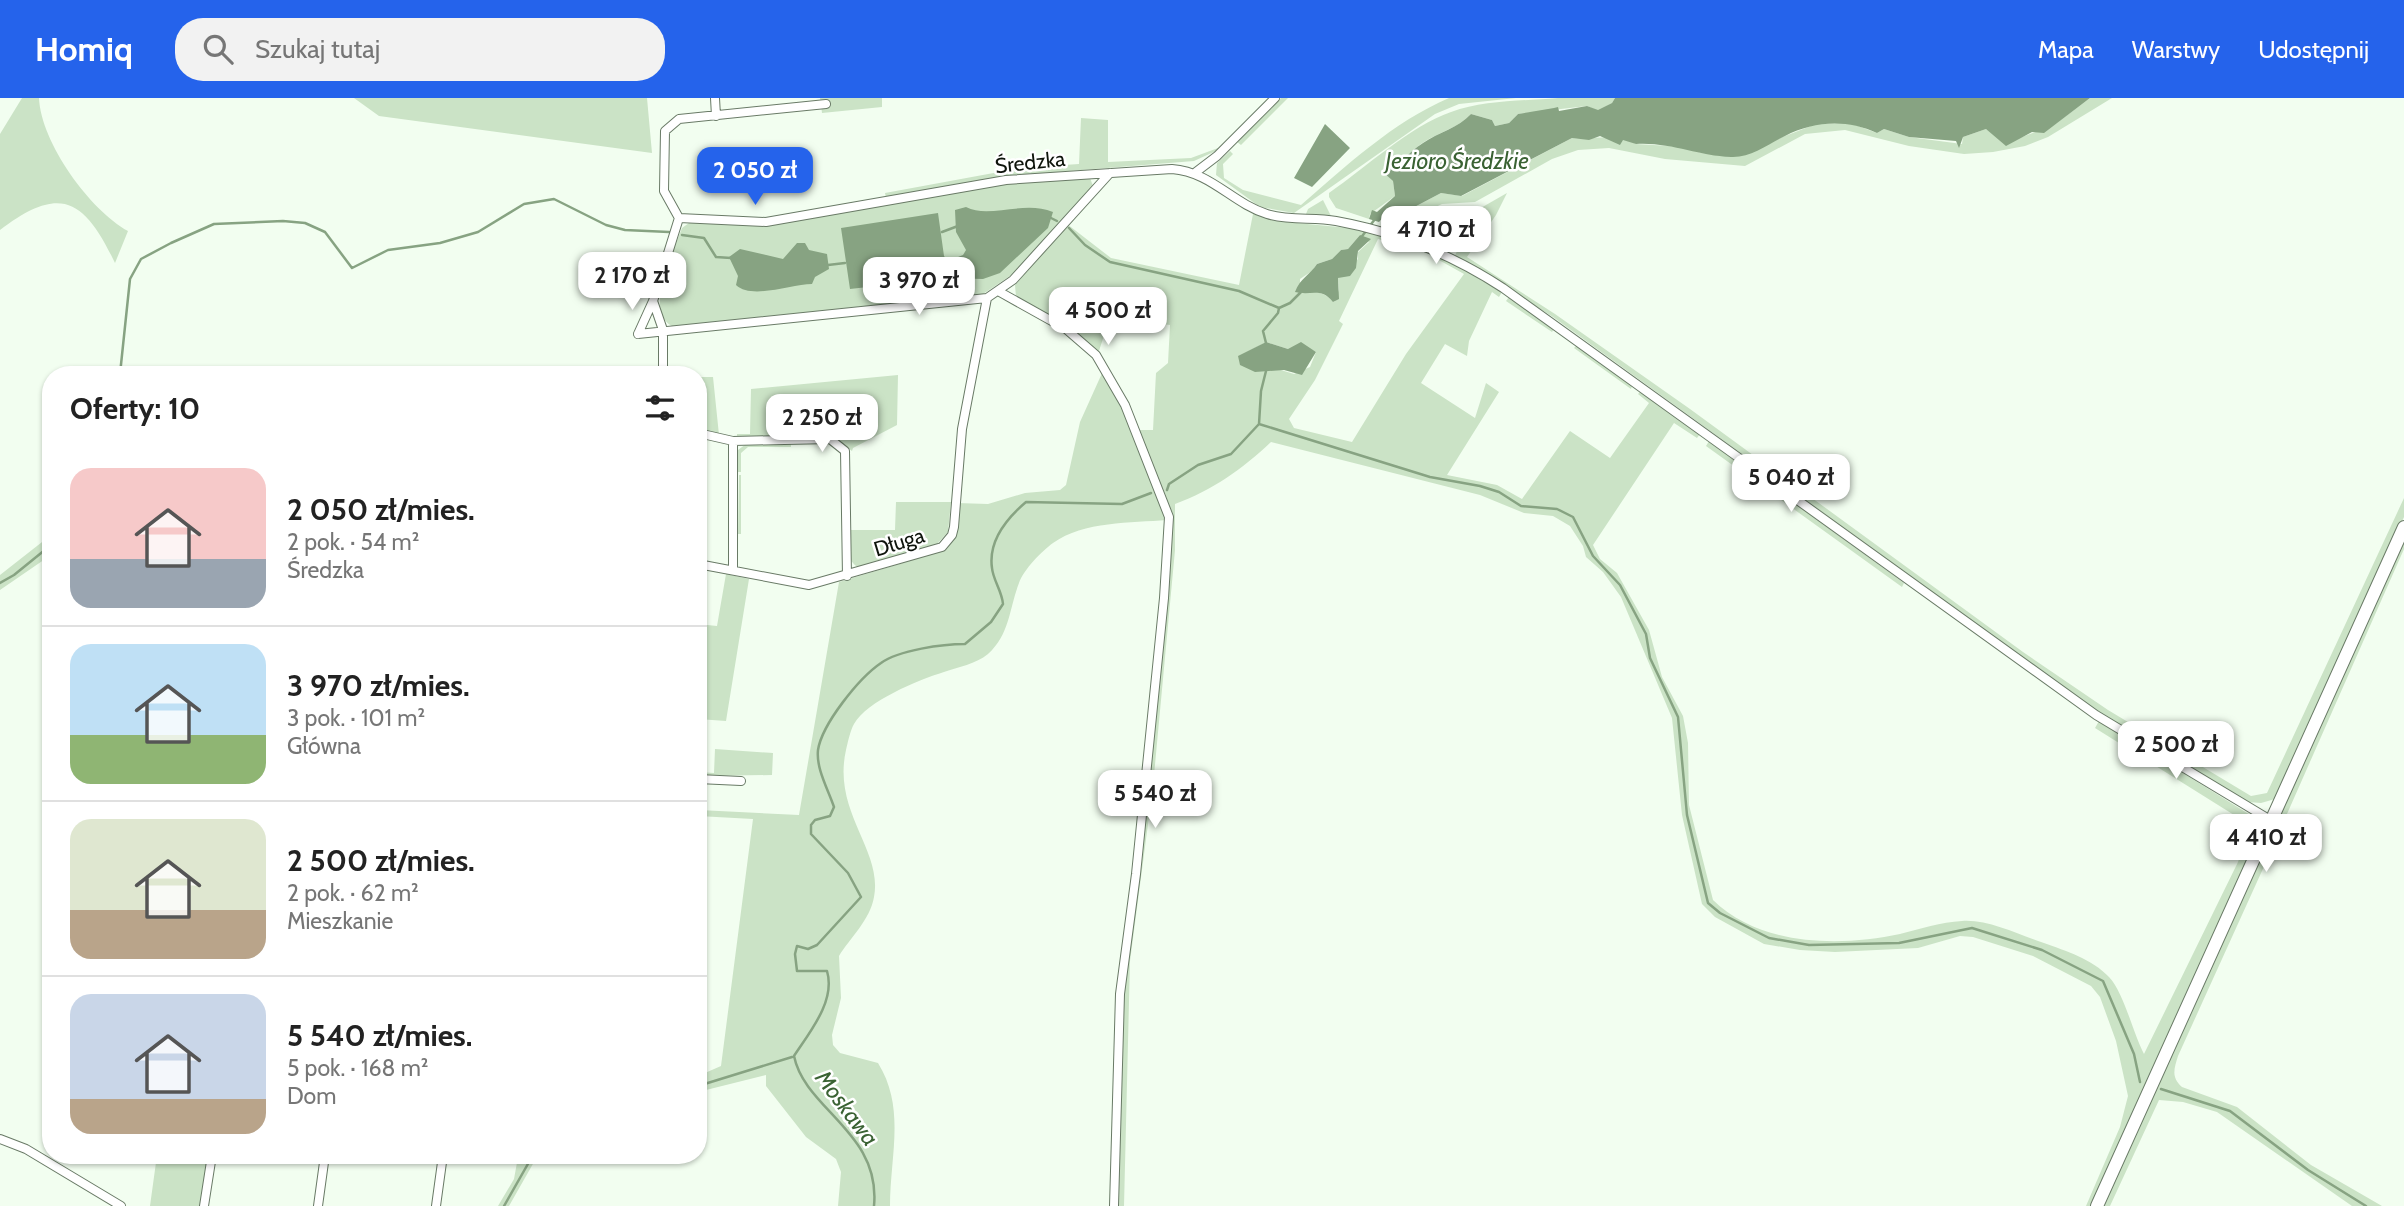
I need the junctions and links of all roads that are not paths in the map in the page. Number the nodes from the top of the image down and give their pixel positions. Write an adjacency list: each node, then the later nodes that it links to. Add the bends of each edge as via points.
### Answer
1 (715, 98): 4 (street)
2 (1275, 98): 5 (street)
3 (826, 104): 4 (street)
4 (716, 116): 7 (street, via 679,119 665,131 662,180 667,201)
5 (1196, 172): 6 (street, Średzka); 21 (street, Średzka, via 1268,214 1374,231 1443,253 1503,288 2096,715)
6 (1110, 173): 7 (street, Średzka, via 1006,180 766,222); 8 (street)
7 (679, 218): 10 (street)
8 (998, 292): 9 (street); 32 (street, via 1066,330 1096,355 1125,405 1166,505 1169,530 1120,995)
9 (986, 298): 11 (street); 18 (street, Długa, via 962,429 952,535 942,547)
10 (653, 301): 11 (street); 11 (street, via 638,334)
11 (663, 330): 12 (street)
12 (663, 366)
13 (707, 435): 14 (street)
14 (733, 440): 17 (street); 18 (street, via 830,439 845,451)
15 (2404, 527): 21 (street)
16 (707, 566): 17 (street, Długa)
17 (733, 570): 18 (street, Długa, via 809,585)
18 (847, 576)
19 (707, 779): 20 (street)
20 (741, 781)
21 (2272, 821): 33 (street)
22 (0, 1139): 23 (street)
23 (42, 1159)
24 (51, 1164): 28 (street)
25 (211, 1164): 29 (street)
26 (324, 1164): 30 (street)
27 (442, 1164): 31 (street)
28 (121, 1206)
29 (204, 1206)
30 (318, 1206)
31 (436, 1206)
32 (1114, 1206)
33 (2097, 1206)

